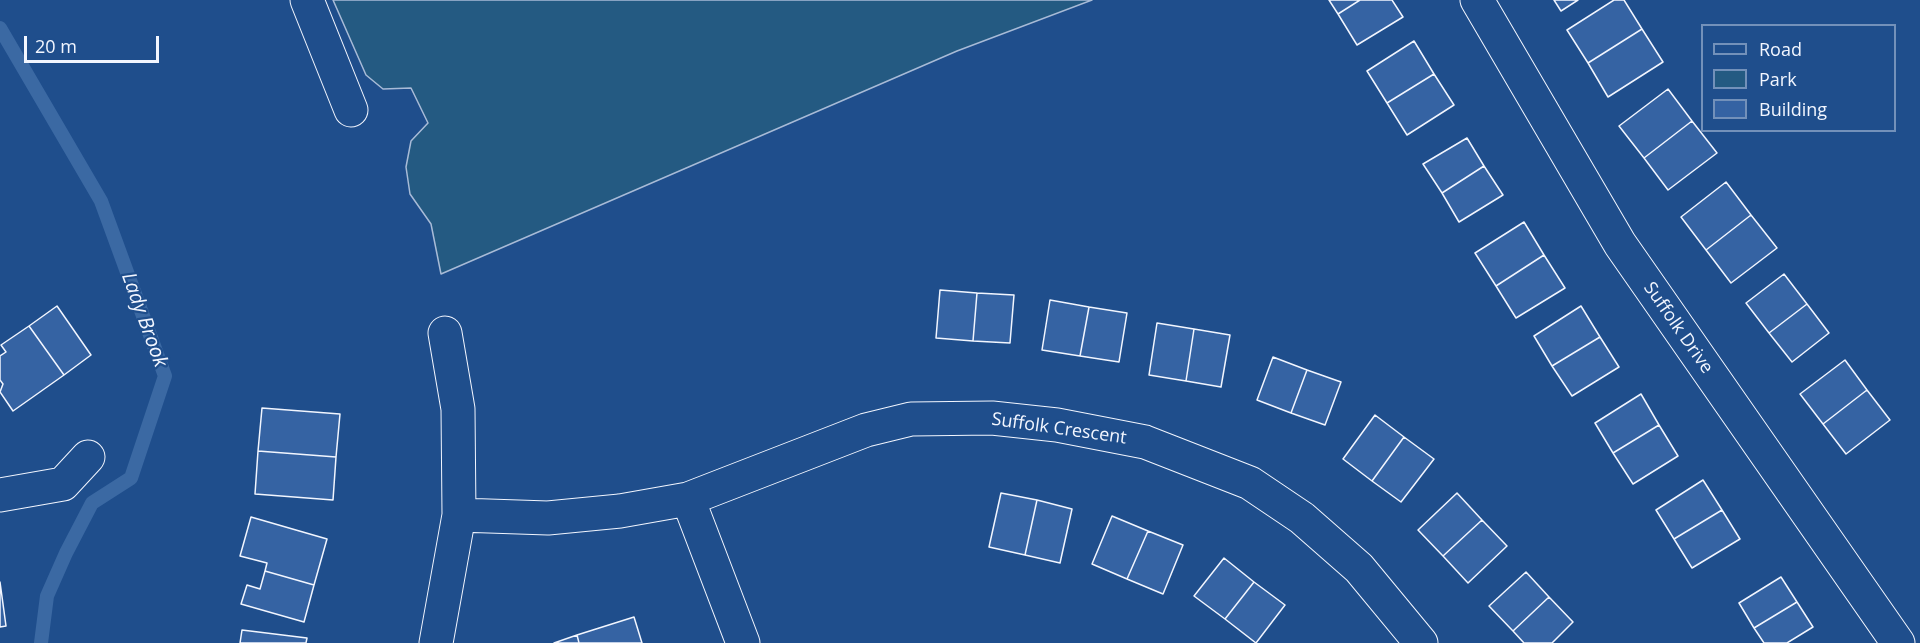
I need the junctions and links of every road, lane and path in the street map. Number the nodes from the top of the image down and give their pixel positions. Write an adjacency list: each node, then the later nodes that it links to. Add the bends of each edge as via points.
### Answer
1 (307, 0): 3 (street)
2 (1477, 0): 13 (street, Suffolk Drive, via 1620,244)
3 (351, 110)
4 (445, 333): 8 (street, via 458,409)
5 (88, 457): 6 (street, via 63,484)
6 (0, 495)
7 (688, 499): 8 (street, Suffolk Crescent, via 548,518); 11 (street); 12 (street, Suffolk Crescent, via 866,430 910,419 992,418 1057,425 1145,442 1250,483 1302,518 1359,568)
8 (459, 515): 10 (street)
9 (1920, 636): 14 (street)
10 (435, 643)
11 (743, 643)
12 (1421, 643)
13 (1898, 643)
14 (1910, 643)

